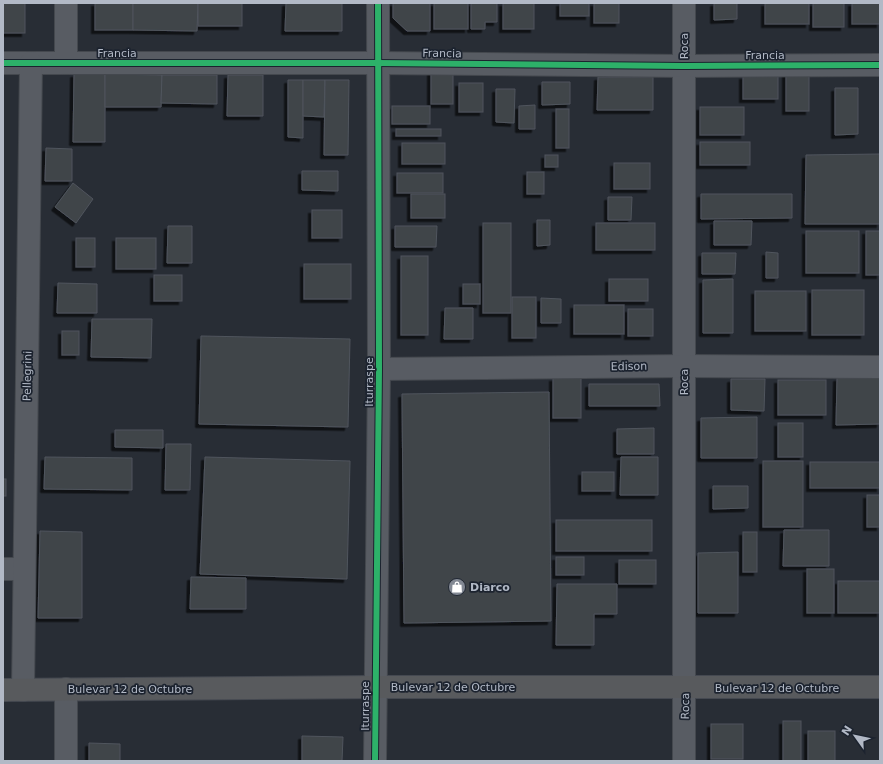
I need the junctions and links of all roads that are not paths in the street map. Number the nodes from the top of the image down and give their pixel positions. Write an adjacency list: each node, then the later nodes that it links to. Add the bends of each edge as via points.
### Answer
1 (66, 3): 7 (street)
2 (378, 3): 4 (street, Iturraspe)
3 (684, 3): 9 (street, Roca)
4 (378, 62): 7 (street, Francia); 9 (street, Francia); 12 (street, Iturraspe)
5 (3, 63): 6 (street, Francia)
6 (31, 63): 7 (street, Francia); 13 (street, Pellegrini)
7 (66, 63)
8 (880, 65): 9 (street, Francia)
9 (684, 66): 10 (street, Roca)
10 (684, 366): 11 (street, Edison); 12 (street, Edison); 15 (street, Roca)
11 (880, 366)
12 (379, 369): 14 (street, Iturraspe)
13 (14, 569): 18 (street, Pellegrini)
14 (375, 687): 15 (highway, Bulevar 12 de Octubre); 17 (highway, Bulevar 12 de Octubre); 20 (street, Iturraspe)
15 (685, 688): 16 (highway, Bulevar 12 de Octubre); 21 (street, Roca)
16 (880, 688)
17 (66, 689): 18 (highway, Bulevar 12 de Octubre); 19 (street)
18 (13, 690)
19 (66, 761)
20 (375, 761)
21 (684, 761)

